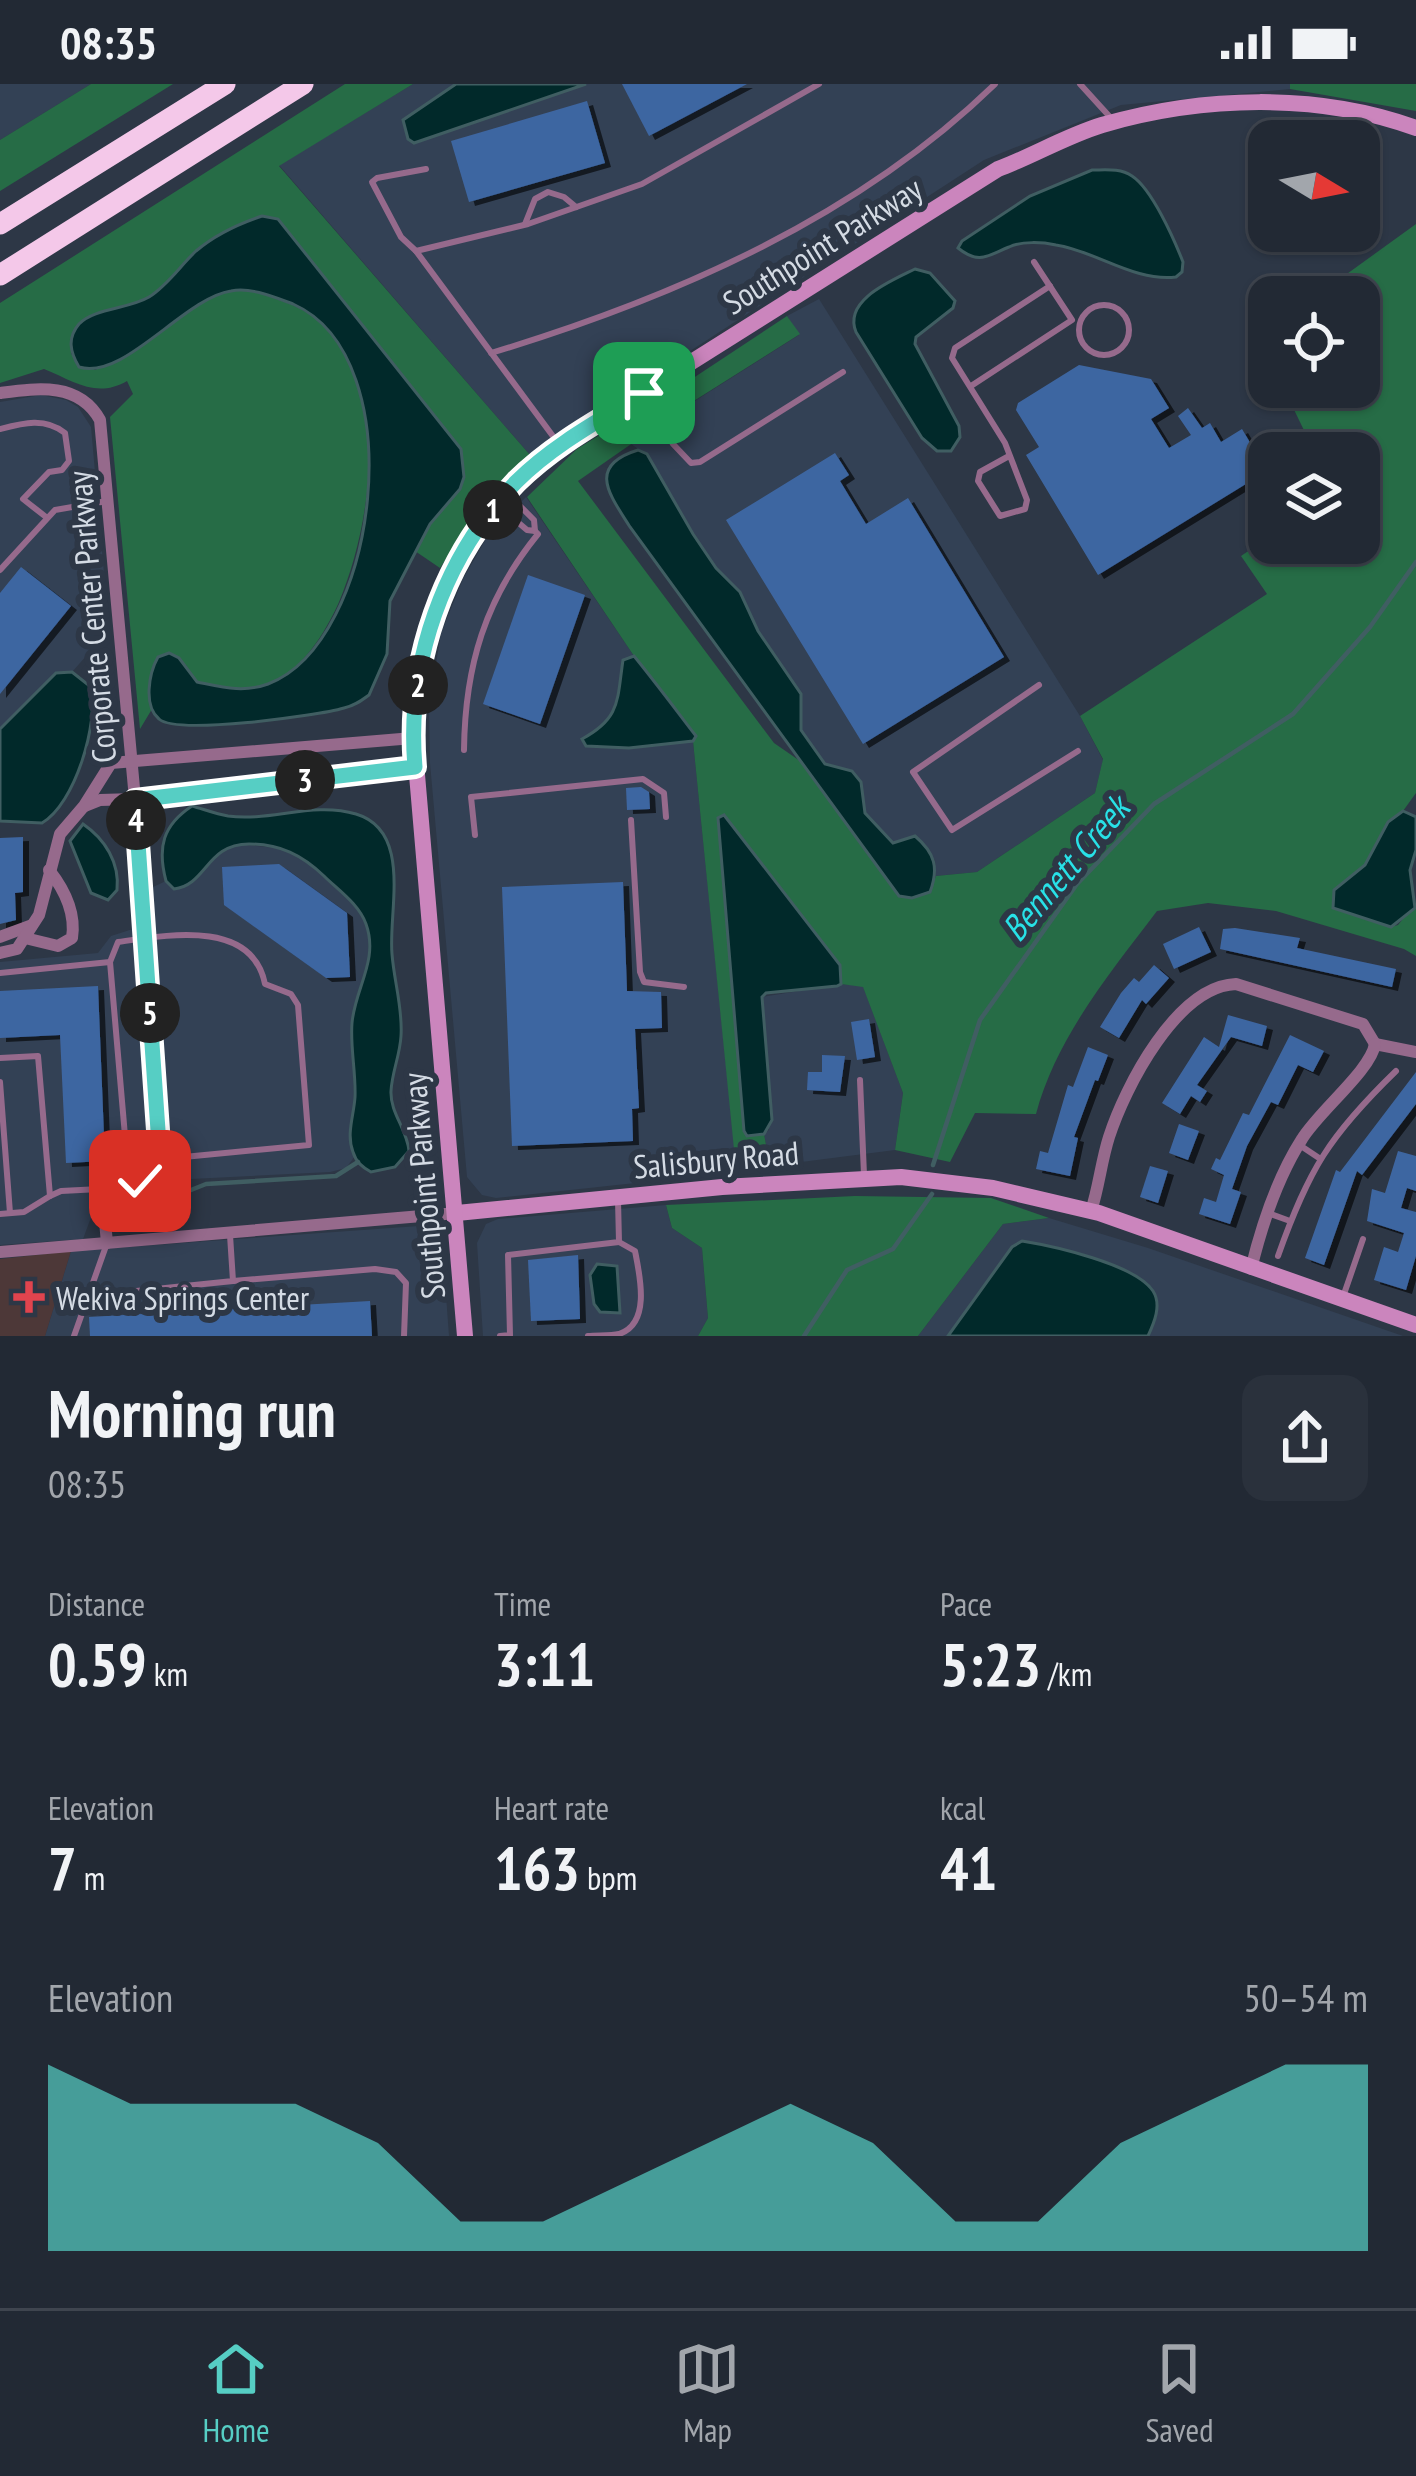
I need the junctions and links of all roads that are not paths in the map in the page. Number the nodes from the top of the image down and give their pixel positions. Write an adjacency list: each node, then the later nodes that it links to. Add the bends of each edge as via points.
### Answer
1 (225, 84): 10 (highway)
2 (303, 84): 14 (highway)
3 (820, 84): 9 (lane, via 642,184)
4 (995, 84): 17 (lane, via 917,150 753,253 575,327)
5 (1080, 84): 6 (lane)
6 (1115, 122): 7 (main road, Southpoint Parkway, via 1194,105 1270,102); 21 (main road, Southpoint Parkway, via 998,169)
7 (1416, 128)
8 (426, 169): 12 (lane, via 372,182)
9 (576, 207): 11 (lane); 11 (lane, via 556,193 541,194)
10 (2, 222)
11 (524, 225): 12 (lane)
12 (416, 251): 17 (lane)
13 (1034, 262): 15 (lane)
14 (0, 275)
15 (1050, 286): 16 (lane); 19 (lane, via 955,347 952,358)
16 (1076, 321): 16 (lane, via 1091,351 1107,354 1126,340 1125,316 1113,307 1090,309); 19 (lane)
17 (491, 352): 23 (lane)
18 (843, 371): 21 (lane, via 691,464)
19 (971, 386): 24 (lane)
20 (0, 393): 26 (street, Corporate Center Parkway, via 53,389 92,405)
21 (644, 393): 23 (main road, Southpoint Parkway)
22 (0, 429): 27 (lane, via 33,422 64,433 69,461 23,499)
23 (560, 446): 25 (main road, Southpoint Parkway)
24 (1009, 457): 24 (lane, via 1027,500 1006,517 977,481)
25 (506, 500): 28 (lane, via 508,513); 28 (lane, via 534,520); 31 (main road, Southpoint Parkway, via 443,591 422,658)
26 (107, 501): 27 (lane); 34 (street, Corporate Center Parkway)
27 (46, 517): 29 (lane)
28 (535, 531): 32 (lane, via 476,642)
29 (0, 570)
30 (1039, 685): 33 (lane, via 913,772 952,830)
31 (413, 738): 34 (street); 35 (main road, Southpoint Parkway)
32 (464, 750)
33 (1078, 752)
34 (131, 760): 36 (street, Corporate Center Parkway); 37 (street, via 111,763)
35 (415, 767): 36 (street); 68 (main road, Southpoint Parkway)
36 (135, 800): 37 (street); 45 (street, Corporate Center Parkway)
37 (84, 806): 41 (street, via 60,834)
38 (666, 817): 40 (lane, via 664,793 644,779 471,797)
39 (631, 820): 49 (lane, via 640,973 644,982)
40 (475, 835)
41 (49, 869): 42 (street); 44 (street, via 62,886 72,938 58,946)
42 (33, 924): 43 (street); 44 (street)
43 (4, 936): 46 (street)
44 (26, 938): 46 (street)
45 (145, 938): 47 (lane, via 118,942); 60 (street, Corporate Center Parkway); 60 (lane, via 220,937 252,955 265,984 290,994 298,1005 309,1145)
46 (6, 952)
47 (110, 962): 48 (lane); 62 (lane, via 127,1159)
48 (0, 973)
49 (683, 987)
50 (1375, 1044): 51 (street); 56 (street); 66 (street, via 1363,1024 1236,984 1203,992 1153,1048 1111,1131)
51 (1416, 1052)
52 (0, 1058): 64 (lane, via 38,1056)
53 (1396, 1071): 57 (lane)
54 (860, 1080): 61 (lane)
55 (0, 1082): 67 (lane)
56 (1350, 1082): 57 (lane); 58 (street)
57 (1367, 1099): 59 (lane)
58 (1298, 1144): 59 (lane); 69 (street)
59 (1319, 1158): 71 (lane)
60 (160, 1159): 62 (street)
61 (864, 1178): 65 (main road, Salisbury Road); 66 (main road, Salisbury Road, via 993,1188)
62 (140, 1181): 63 (street)
63 (102, 1189): 64 (lane); 75 (street)
64 (50, 1196): 67 (lane)
65 (618, 1197): 68 (main road, Salisbury Road); 74 (lane)
66 (1091, 1211): 78 (main road, Salisbury Road)
67 (10, 1213): 70 (lane)
68 (457, 1213): 72 (street, Salisbury Road); 85 (main road, Southpoint Parkway)
69 (1268, 1213): 71 (lane); 78 (street)
70 (0, 1214)
71 (1290, 1221): 77 (lane)
72 (229, 1232): 75 (street, Salisbury Road); 79 (lane)
73 (1364, 1239): 81 (lane)
74 (620, 1242): 87 (lane, via 508,1255); 88 (lane, via 635,1251 638,1268 634,1324 620,1334)
75 (107, 1243): 76 (street, Salisbury Road); 80 (lane)
76 (0, 1252)
77 (1278, 1256)
78 (1251, 1269): 81 (main road, Salisbury Road)
79 (233, 1281): 80 (lane); 84 (lane, via 397,1272 406,1283)
80 (88, 1296): 83 (lane)
81 (1342, 1300): 82 (main road, Salisbury Road)
82 (1416, 1325)
83 (74, 1336)
84 (404, 1336)
85 (465, 1336)
86 (500, 1336): 87 (lane)
87 (511, 1336)
88 (588, 1336)

